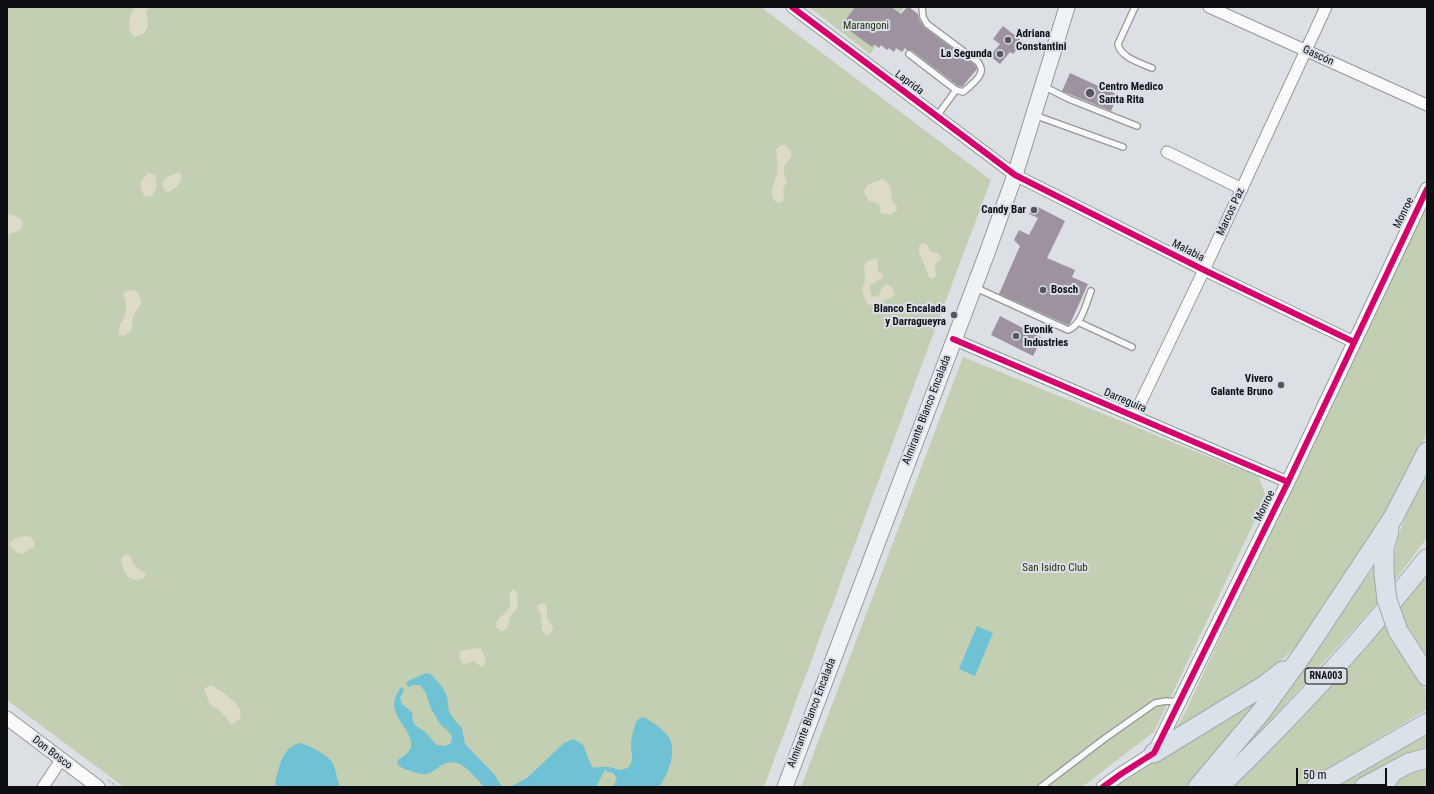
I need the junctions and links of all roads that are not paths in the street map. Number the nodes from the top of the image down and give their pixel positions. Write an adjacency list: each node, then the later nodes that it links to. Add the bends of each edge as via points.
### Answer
1 (792, 7): 14 (street, Laprida)
2 (922, 7): 11 (lane, via 927,24 978,62 982,69 969,88 963,92)
3 (1067, 7): 10 (main road, Almirante Blanco Encalada)
4 (1135, 7): 9 (lane, via 1118,46 1125,55)
5 (1209, 7): 7 (street, Gascón)
6 (1326, 7): 7 (street, Marcos Paz)
7 (1306, 51): 12 (street, Gascón); 19 (street, Marcos Paz)
8 (909, 54): 11 (lane)
9 (1152, 68)
10 (1043, 86): 13 (main road, Almirante Blanco Encalada); 15 (lane)
11 (956, 90): 14 (lane)
12 (1427, 105)
13 (1033, 115): 16 (lane); 18 (main road, Almirante Blanco Encalada)
14 (937, 116): 18 (street, Laprida)
15 (1136, 126)
16 (1123, 147)
17 (1167, 152): 19 (street)
18 (1015, 175): 21 (street, Malabia); 22 (main road, Almirante Blanco Encalada)
19 (1242, 189): 21 (street, Marcos Paz)
20 (1427, 189): 26 (street, Monroe)
21 (1204, 270): 26 (street, Malabia); 28 (street, Marcos Paz)
22 (974, 287): 24 (lane, via 1068,330); 25 (main road, Almirante Blanco Encalada)
23 (1091, 291): 24 (lane)
24 (1078, 322): 27 (lane)
25 (954, 339): 28 (street, Darreguira); 44 (main road, Almirante Blanco Encalada)
26 (1354, 342): 30 (street, Monroe)
27 (1132, 347)
28 (1134, 416): 30 (street, Darreguira)
29 (1427, 452): 31 (highway)
30 (1288, 482): 35 (street, Monroe)
31 (1393, 518): 33 (highway); 34 (highway, bridge, via 1384,548 1387,600 1398,631)
32 (1427, 560): 48 (highway, RNA003, via 1289,717)
33 (1305, 651): 38 (highway, via 1265,685); 47 (highway, via 1261,712)
34 (1427, 676)
35 (1180, 702): 38 (street, Monroe); 45 (lane, via 1155,703)
36 (7, 718): 40 (street, Don Bosco)
37 (1427, 723): 49 (highway)
38 (1154, 753): 46 (street)
39 (1427, 758): 41 (highway, via 1409,763)
40 (61, 760): 42 (street); 43 (street, Don Bosco)
41 (1388, 780): 50 (highway)
42 (43, 787)
43 (98, 787)
44 (784, 787)
45 (1041, 787)
46 (1103, 787)
47 (1198, 787)
48 (1219, 787)
49 (1316, 787)
50 (1364, 787)

